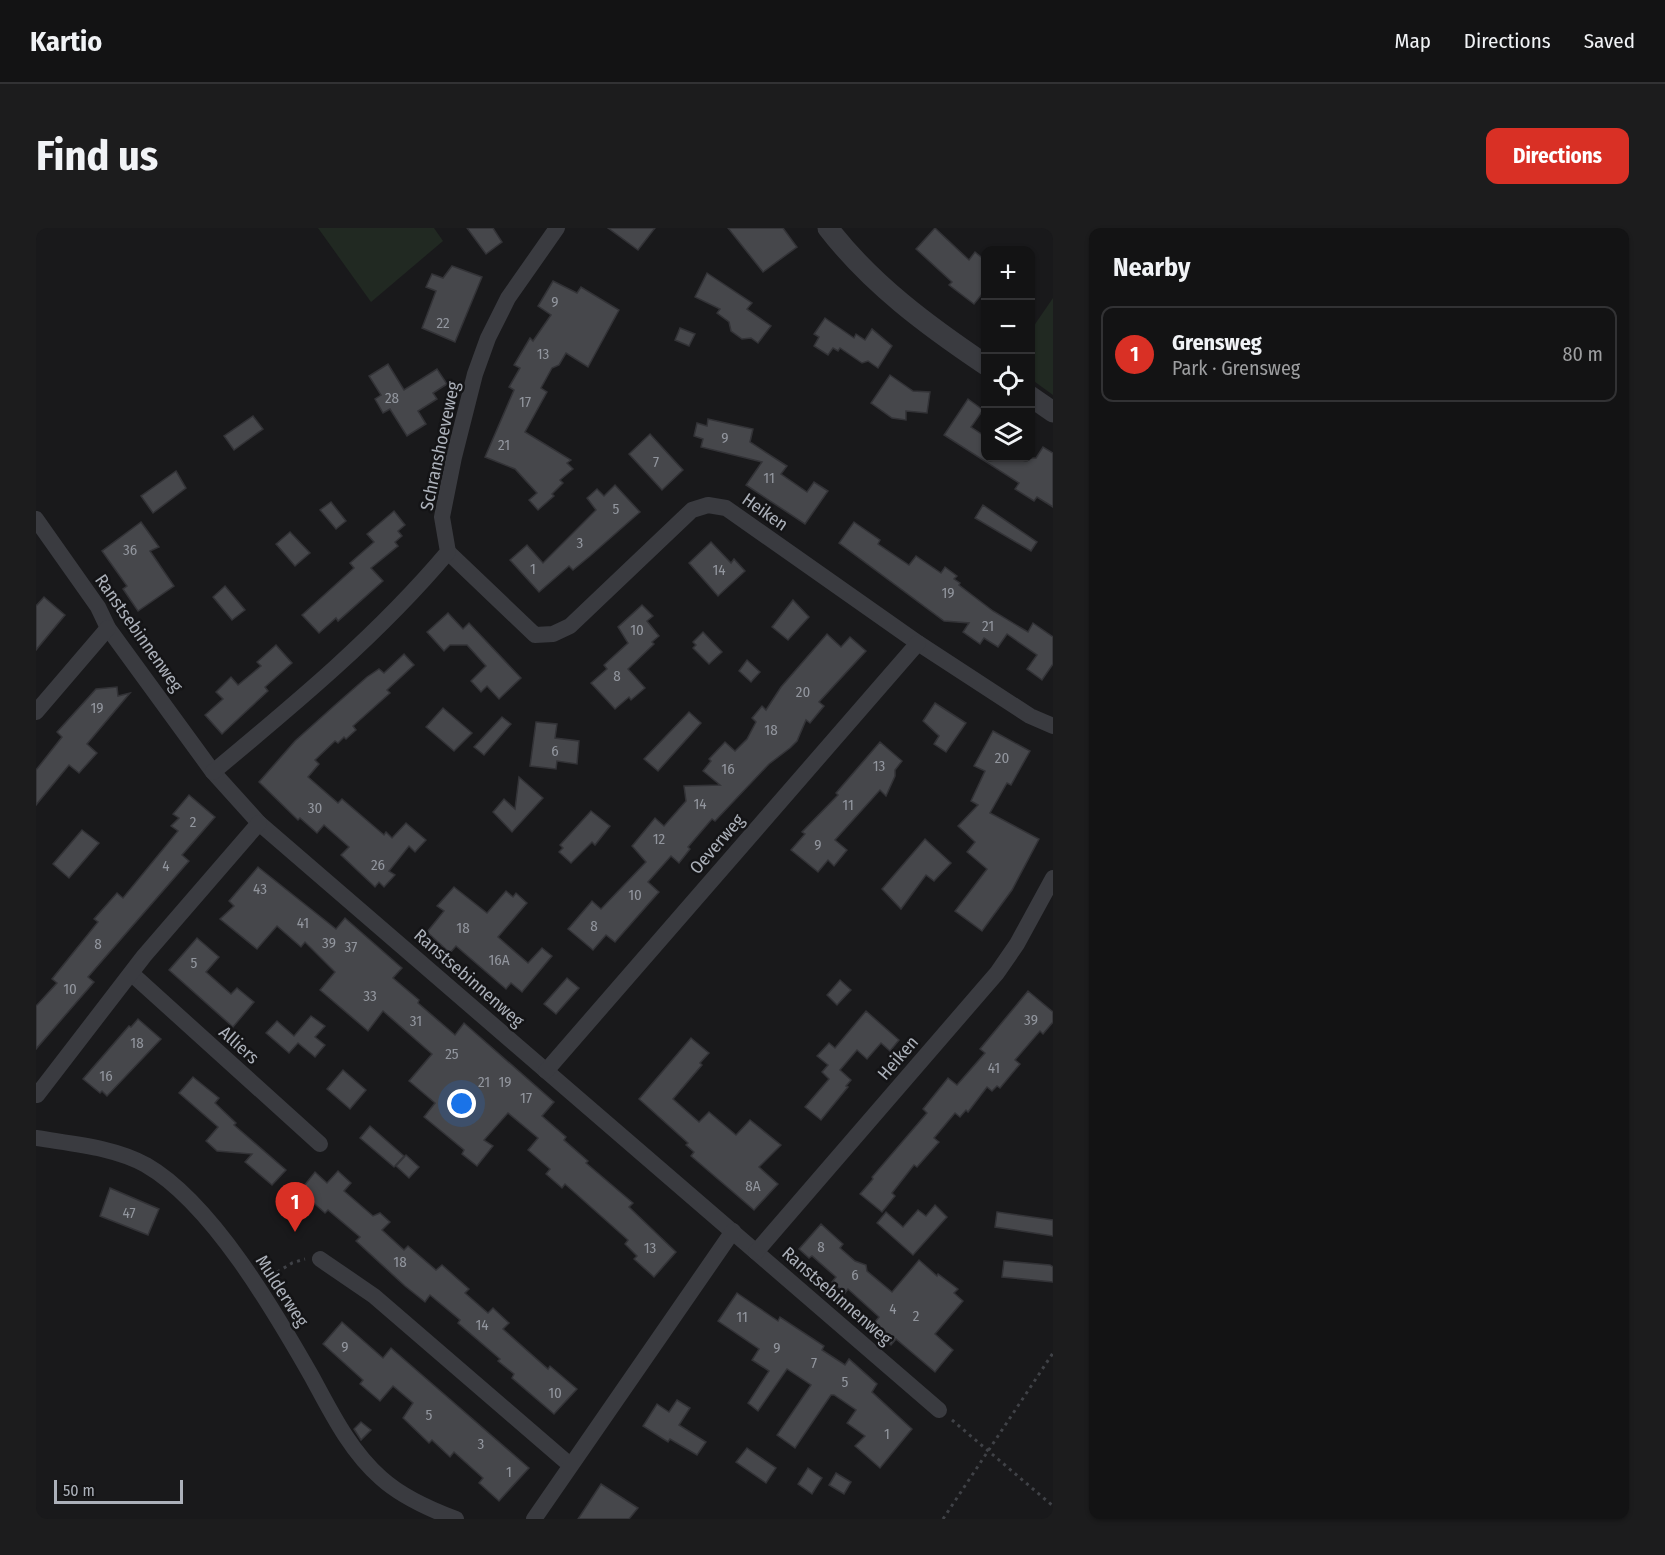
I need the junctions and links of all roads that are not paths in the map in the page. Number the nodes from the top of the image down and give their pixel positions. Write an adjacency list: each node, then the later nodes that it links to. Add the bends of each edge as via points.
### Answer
1 (557, 228): 7 (street, Schranshoeveweg, via 508,298 475,374 442,517)
2 (828, 228): 3 (street, via 905,306)
3 (981, 361)
4 (1035, 399): 5 (street)
5 (1053, 412)
6 (36, 519): 8 (street, Ranstsebinnenweg)
7 (448, 552): 9 (street, Heiken, via 535,635 552,634 570,626 692,510 708,505 726,508); 12 (street, via 407,601)
8 (108, 628): 10 (street); 12 (street, Ranstsebinnenweg)
9 (918, 643): 11 (street, Heiken, via 1030,716); 16 (street, Oeverweg)
10 (36, 712)
11 (1053, 726)
12 (213, 772): 13 (street, Ranstsebinnenweg)
13 (259, 823): 15 (street); 16 (street, Ranstsebinnenweg)
14 (1053, 878): 21 (street, Heiken, via 997,973)
15 (132, 974): 17 (street); 19 (street, Alliers)
16 (546, 1071): 20 (street, Ranstsebinnenweg)
17 (37, 1095)
18 (36, 1138): 25 (street, Mulderweg, via 93,1148 144,1164 164,1177 201,1215 258,1288 335,1418 370,1468 392,1488)
19 (320, 1144)
20 (733, 1231): 21 (street, Ranstsebinnenweg); 24 (street)
21 (756, 1252): 23 (street, Ranstsebinnenweg)
22 (320, 1259): 24 (street, via 374,1296)
23 (939, 1410)
24 (570, 1465): 26 (street)
25 (456, 1519)
26 (534, 1519)

